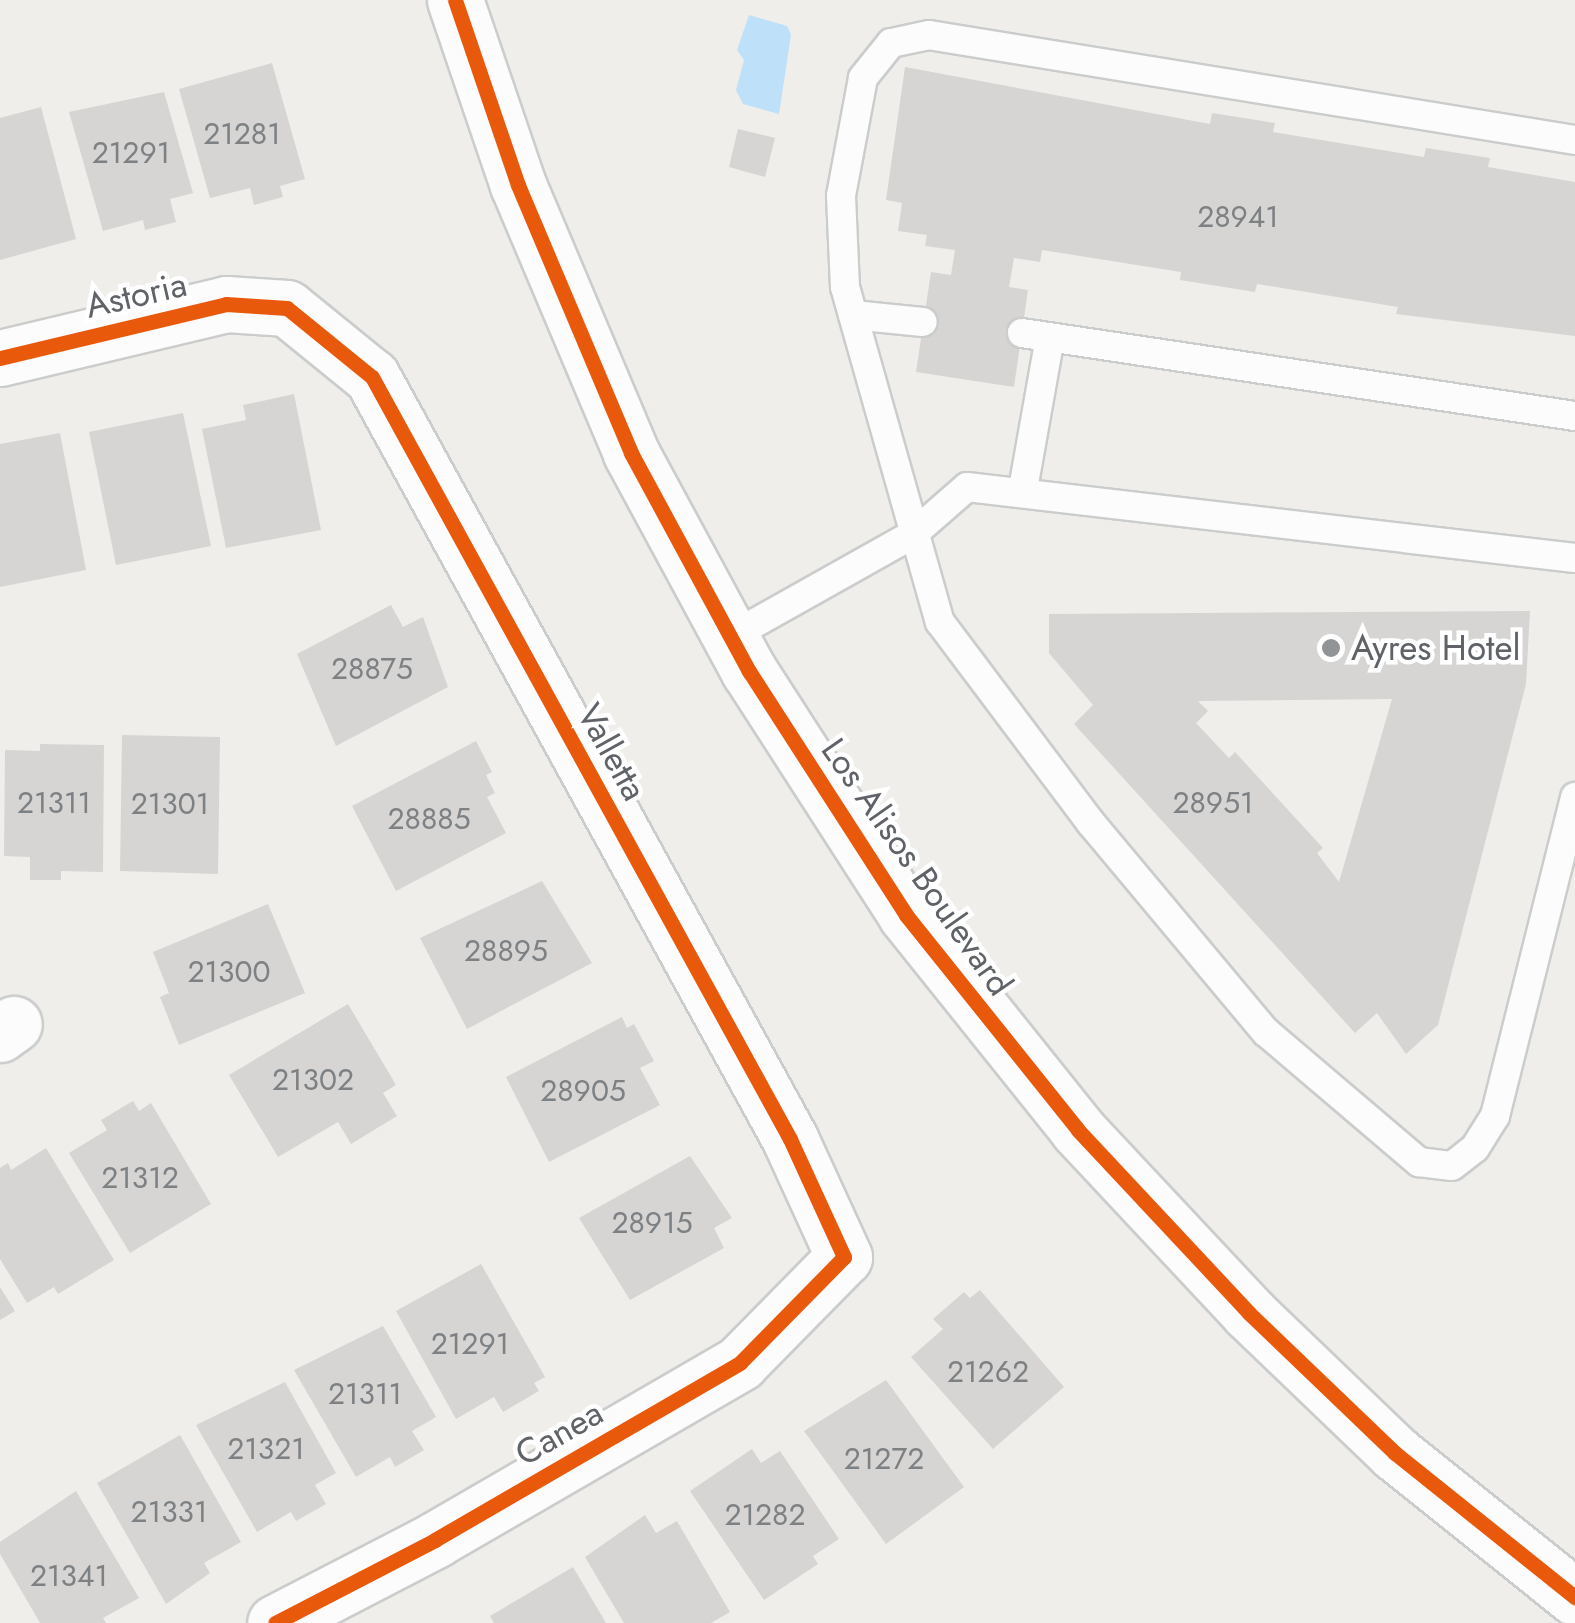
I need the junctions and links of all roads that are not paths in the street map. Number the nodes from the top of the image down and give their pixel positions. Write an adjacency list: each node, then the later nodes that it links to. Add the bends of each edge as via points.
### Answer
1 (455, 0): 11 (street, Los Alisos Boulevard, via 574,330 630,453)
2 (1575, 140): 4 (lane, via 929,35 891,43 863,78 842,196)
3 (287, 308): 6 (street, Astoria, via 226,304); 13 (street, Valletta, via 372,377 790,1139)
4 (853, 315): 5 (lane); 9 (lane)
5 (923, 322)
6 (0, 358)
7 (1575, 416): 8 (lane, via 1036,335)
8 (1023, 490): 9 (lane, via 968,487); 10 (lane)
9 (912, 535): 11 (lane); 12 (lane, via 940,622 1091,823 1266,1032 1420,1162 1452,1166 1495,1116)
10 (1575, 558)
11 (730, 637): 14 (street, Los Alisos Boulevard, via 906,914 1078,1130 1337,1398)
12 (1575, 797)
13 (844, 1256): 15 (street, Canea, via 740,1364 435,1540)
14 (1575, 1597)
15 (276, 1623)

